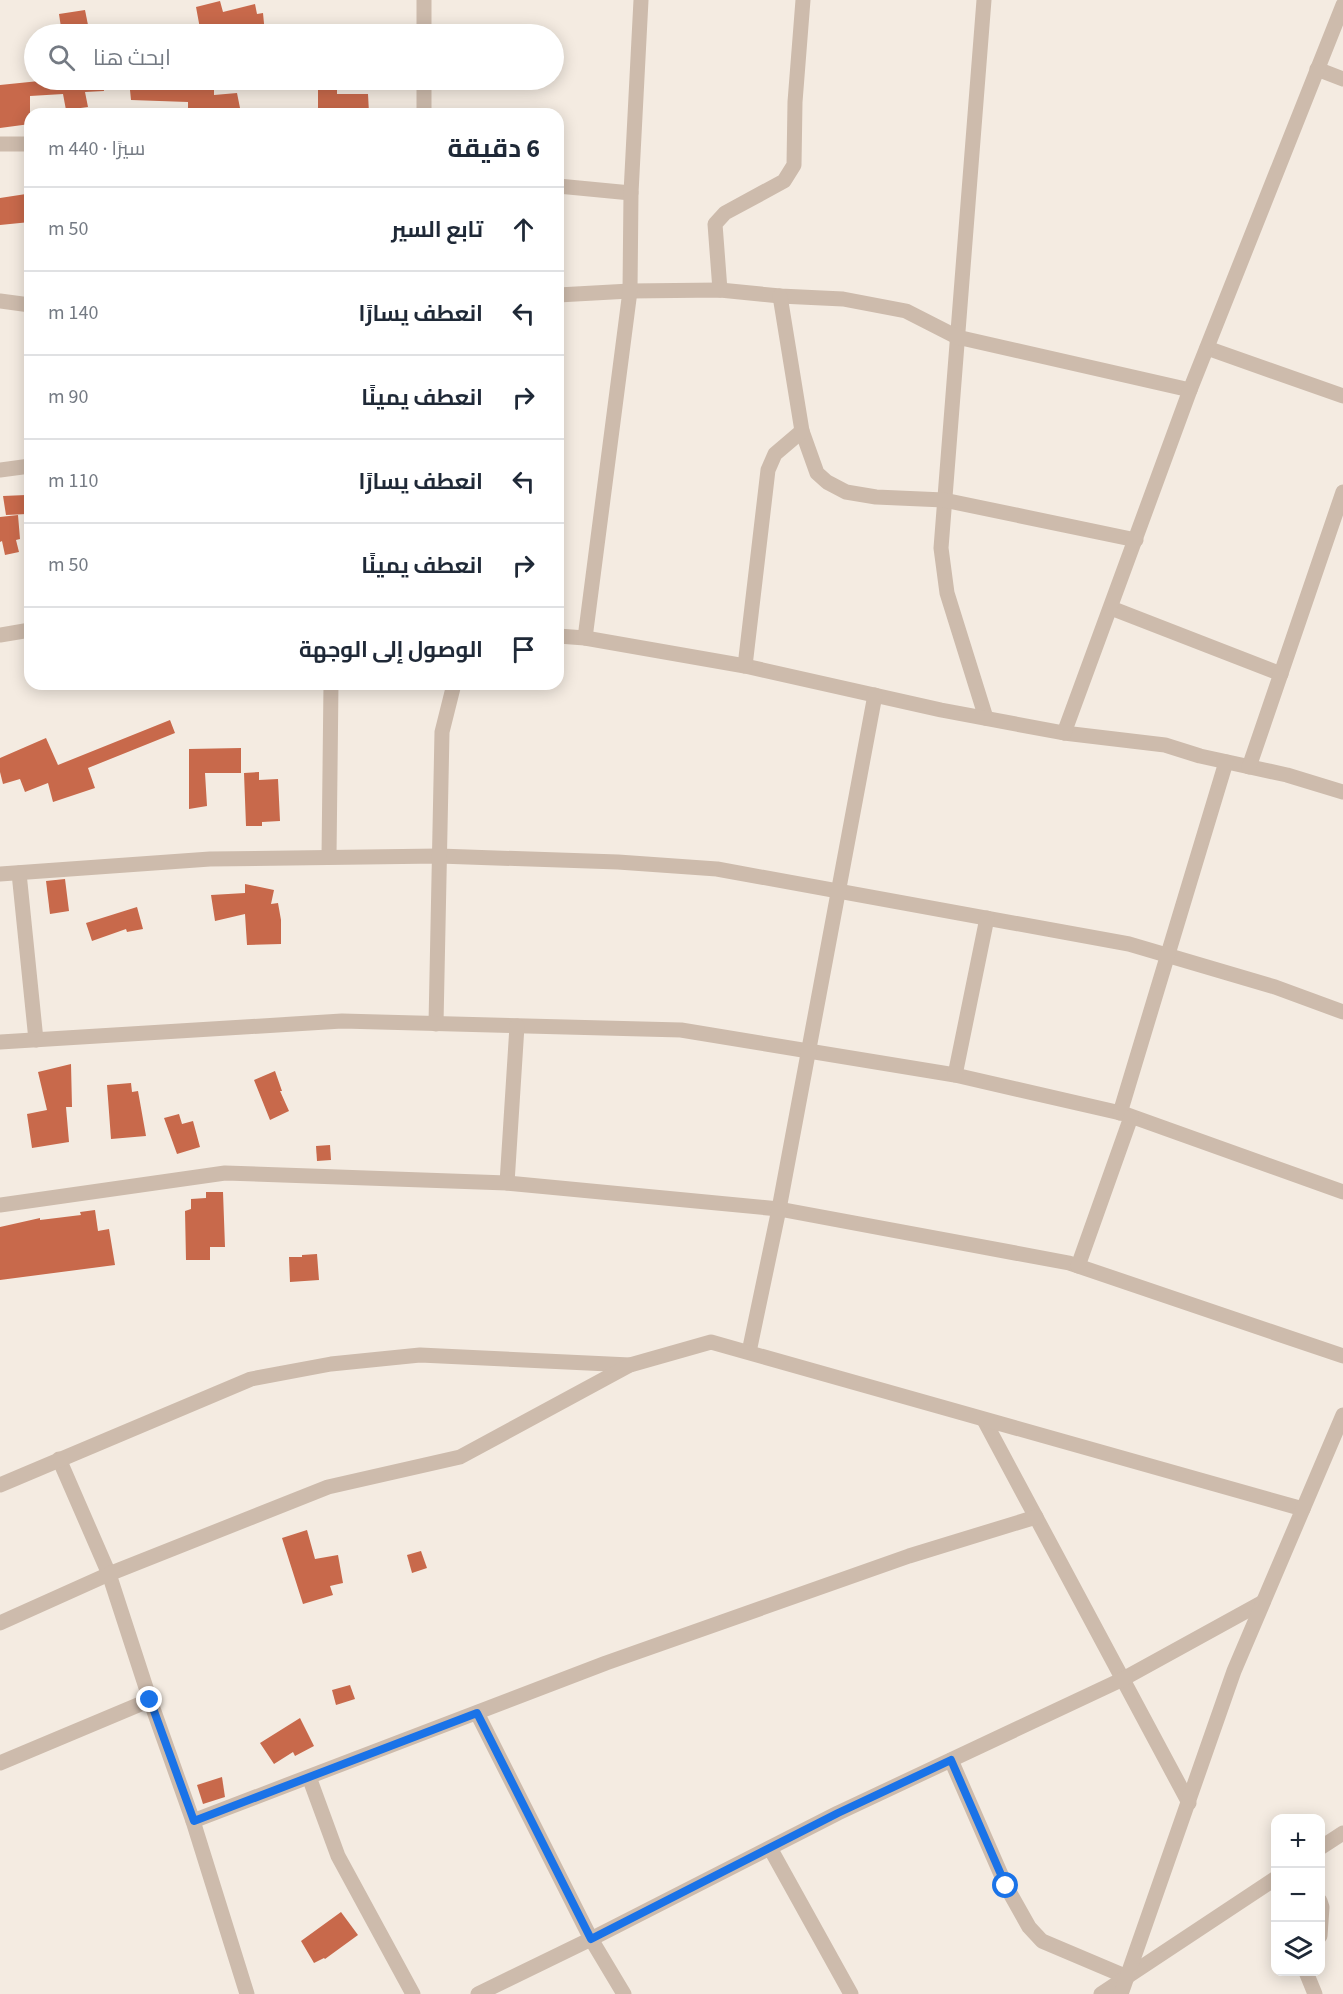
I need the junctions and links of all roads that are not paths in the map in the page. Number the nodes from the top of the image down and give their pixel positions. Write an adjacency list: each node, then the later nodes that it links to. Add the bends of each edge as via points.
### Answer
1 (641, 0): 14 (street)
2 (803, 0): 15 (street, via 794,165 784,181 725,213 716,224)
3 (984, 0): 21 (street)
4 (419, 3): 6 (street)
5 (1343, 5): 7 (street)
6 (422, 24)
7 (1317, 69): 8 (street); 22 (street)
8 (1343, 79)
9 (424, 90): 10 (street)
10 (424, 108)
11 (0, 144): 12 (street)
12 (24, 144)
13 (564, 187): 14 (street)
14 (631, 193): 16 (street)
15 (720, 290): 16 (street); 18 (street)
16 (630, 291): 17 (street); 35 (street)
17 (564, 295)
18 (780, 296): 21 (street, via 843,299 906,311); 25 (street)
19 (0, 301): 20 (street)
20 (24, 304)
21 (957, 337): 23 (street); 29 (street)
22 (1207, 348): 23 (street); 24 (street)
23 (1190, 390): 30 (street)
24 (1343, 396)
25 (802, 431): 29 (street, via 817,473 846,492); 36 (street, via 775,454 768,470)
26 (24, 467): 27 (street)
27 (0, 470)
28 (1343, 492): 37 (street)
29 (944, 500): 30 (street); 41 (street, via 941,548 947,593)
30 (1136, 540): 31 (street)
31 (1111, 608): 37 (street); 42 (street)
32 (24, 631): 33 (street)
33 (0, 636)
34 (564, 636): 35 (street)
35 (585, 638): 36 (street)
36 (745, 666): 40 (street)
37 (1281, 674): 44 (street)
38 (331, 690): 47 (street)
39 (452, 690): 46 (street, via 442,732)
40 (875, 695): 41 (street); 50 (street)
41 (986, 718): 42 (street)
42 (1064, 733): 43 (street, via 1165,745)
43 (1226, 762): 44 (street); 52 (street)
44 (1249, 767): 45 (street)
45 (1343, 792)
46 (439, 856): 47 (street); 50 (street, via 717,869); 54 (street)
47 (329, 857): 48 (street, via 210,859)
48 (19, 873): 49 (street); 56 (street)
49 (0, 874)
50 (838, 891): 51 (street); 58 (street)
51 (987, 918): 52 (street, via 1129,944); 59 (street)
52 (1167, 956): 53 (street, via 1275,987); 60 (street)
53 (1343, 1012)
54 (436, 1024): 55 (street); 56 (street, via 342,1021)
55 (517, 1026): 58 (street, via 681,1030); 61 (street)
56 (36, 1040): 57 (street)
57 (0, 1042)
58 (808, 1051): 59 (street); 64 (street)
59 (955, 1075): 60 (street)
60 (1125, 1115): 62 (street); 65 (street)
61 (507, 1183): 63 (street, via 225,1173); 64 (street)
62 (1343, 1192)
63 (0, 1204)
64 (778, 1209): 65 (street); 66 (street)
65 (1078, 1266): 67 (street)
66 (749, 1352): 68 (street, via 711,1342); 70 (street)
67 (1343, 1356)
68 (630, 1365): 71 (street, via 420,1355 331,1364 251,1379); 75 (street, via 460,1456 328,1487)
69 (1343, 1415): 73 (street)
70 (984, 1420): 73 (street); 74 (street)
71 (59, 1459): 72 (street); 75 (street)
72 (0, 1485)
73 (1303, 1509): 76 (street)
74 (1036, 1517): 78 (street); 80 (street, via 909,1556)
75 (109, 1574): 77 (street); 79 (street)
76 (1263, 1602): 78 (street); 84 (street, via 1234,1671)
77 (0, 1623)
78 (1123, 1679): 81 (street); 84 (street)
79 (150, 1700): 82 (street); 85 (street)
80 (477, 1713): 83 (street); 90 (street)
81 (951, 1760): 88 (street); 92 (street, via 1006,1886 1029,1927 1042,1941)
82 (0, 1763)
83 (309, 1777): 85 (street); 94 (street, via 338,1856)
84 (1189, 1803): 92 (street)
85 (194, 1821): 93 (street)
86 (1343, 1833): 87 (street)
87 (1325, 1845)
88 (770, 1848): 90 (street); 97 (street)
89 (1271, 1881): 92 (street)
90 (591, 1939): 95 (street); 96 (street)
91 (1308, 1976): 100 (street)
92 (1127, 1977): 98 (street); 99 (street)
93 (247, 1994)
94 (413, 1994)
95 (478, 1994)
96 (624, 1994)
97 (851, 1994)
98 (1101, 1994)
99 (1121, 1994)
100 (1315, 1994)

